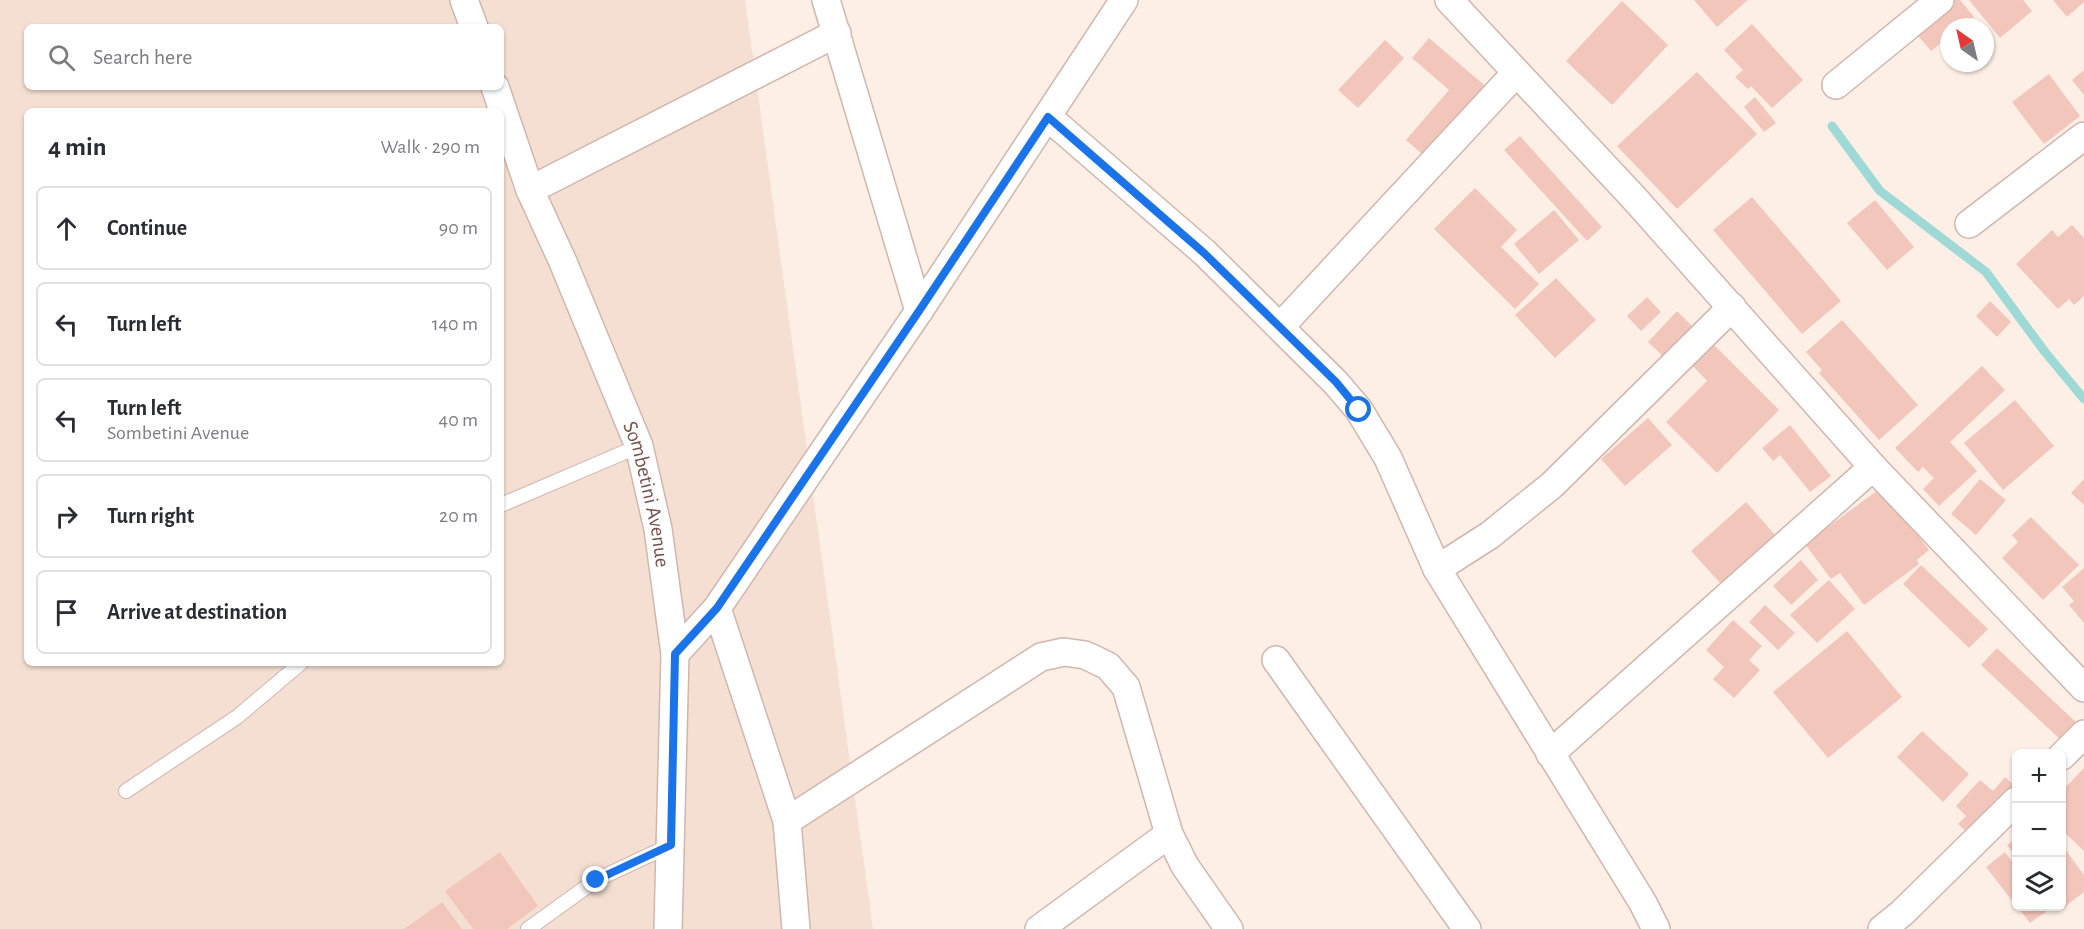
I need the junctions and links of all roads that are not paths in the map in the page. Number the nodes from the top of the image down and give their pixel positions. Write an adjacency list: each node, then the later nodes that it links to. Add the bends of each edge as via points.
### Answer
1 (464, 0): 6 (street)
2 (826, 0): 7 (street)
3 (1124, 0): 13 (street)
4 (1449, 0): 8 (street)
5 (1940, 0): 9 (street)
6 (473, 24)
7 (837, 33): 15 (street); 18 (street)
8 (1516, 73): 17 (street); 19 (street)
9 (1836, 85)
10 (496, 90): 11 (street, Sombetini Avenue)
11 (502, 108)
12 (504, 113): 15 (street, Sombetini Avenue)
13 (1048, 117): 18 (street); 19 (street, via 1204,253)
14 (2084, 136): 16 (street)
15 (530, 190): 20 (street, Sombetini Avenue)
16 (1969, 224)
17 (1732, 307): 21 (street); 23 (street, via 1552,485 1490,535)
18 (919, 311): 24 (street)
19 (1280, 327): 23 (street, via 1336,382 1374,431)
20 (639, 446): 22 (lane); 25 (street, Sombetini Avenue, via 658,529)
21 (1873, 467): 28 (street); 31 (street)
22 (504, 504)
23 (1437, 569): 31 (street)
24 (717, 608): 25 (street); 34 (street)
25 (675, 654): 36 (street, Sombetini Avenue)
26 (1276, 660): 43 (street)
27 (297, 666): 32 (lane, via 237,717)
28 (2084, 688)
29 (2084, 734): 30 (street)
30 (2066, 751)
31 (1550, 754): 37 (street)
32 (126, 791)
33 (2014, 803): 44 (street)
34 (787, 821): 35 (street, via 1041,657 1064,652 1085,655 1108,666 1126,687); 40 (street)
35 (1169, 834): 41 (street); 42 (street, via 1185,866)
36 (671, 845): 38 (lane, via 596,880); 39 (street, Sombetini Avenue)
37 (1648, 926)
38 (528, 929)
39 (668, 929)
40 (796, 929)
41 (1039, 929)
42 (1229, 929)
43 (1467, 929)
44 (1882, 929)

